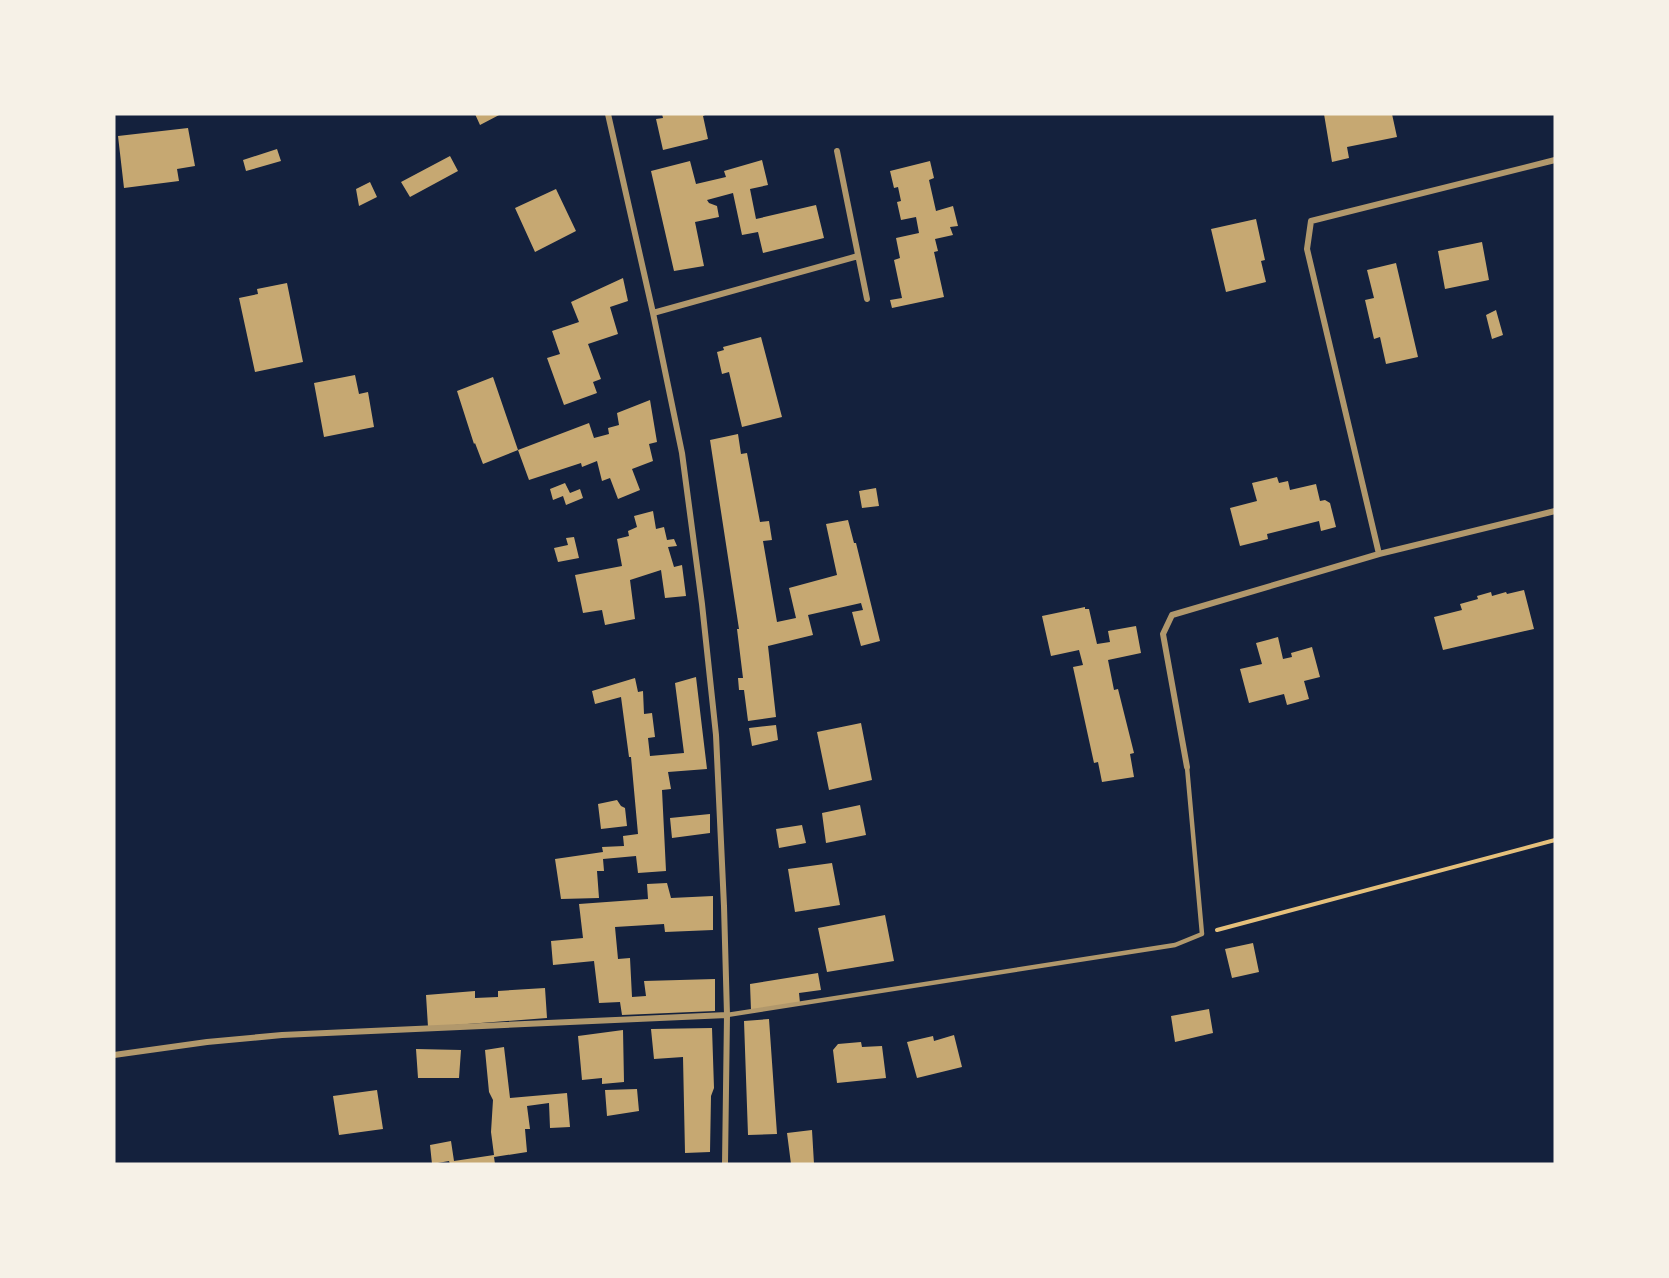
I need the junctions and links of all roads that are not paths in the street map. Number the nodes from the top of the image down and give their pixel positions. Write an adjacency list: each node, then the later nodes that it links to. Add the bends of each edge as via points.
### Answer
1 (608, 114): 6 (street)
2 (837, 152): 4 (street)
3 (1555, 160): 8 (street, via 1311,221 1307,249)
4 (858, 256): 5 (street); 6 (street)
5 (867, 299)
6 (653, 313): 10 (street, via 682,453 716,735)
7 (1555, 511): 8 (street)
8 (1379, 554): 9 (street, via 1172,615 1163,634)
9 (1187, 767): 10 (lane, via 1202,934 1175,945)
10 (727, 1015): 11 (street, via 282,1035); 12 (street)
11 (114, 1055)
12 (725, 1164)

